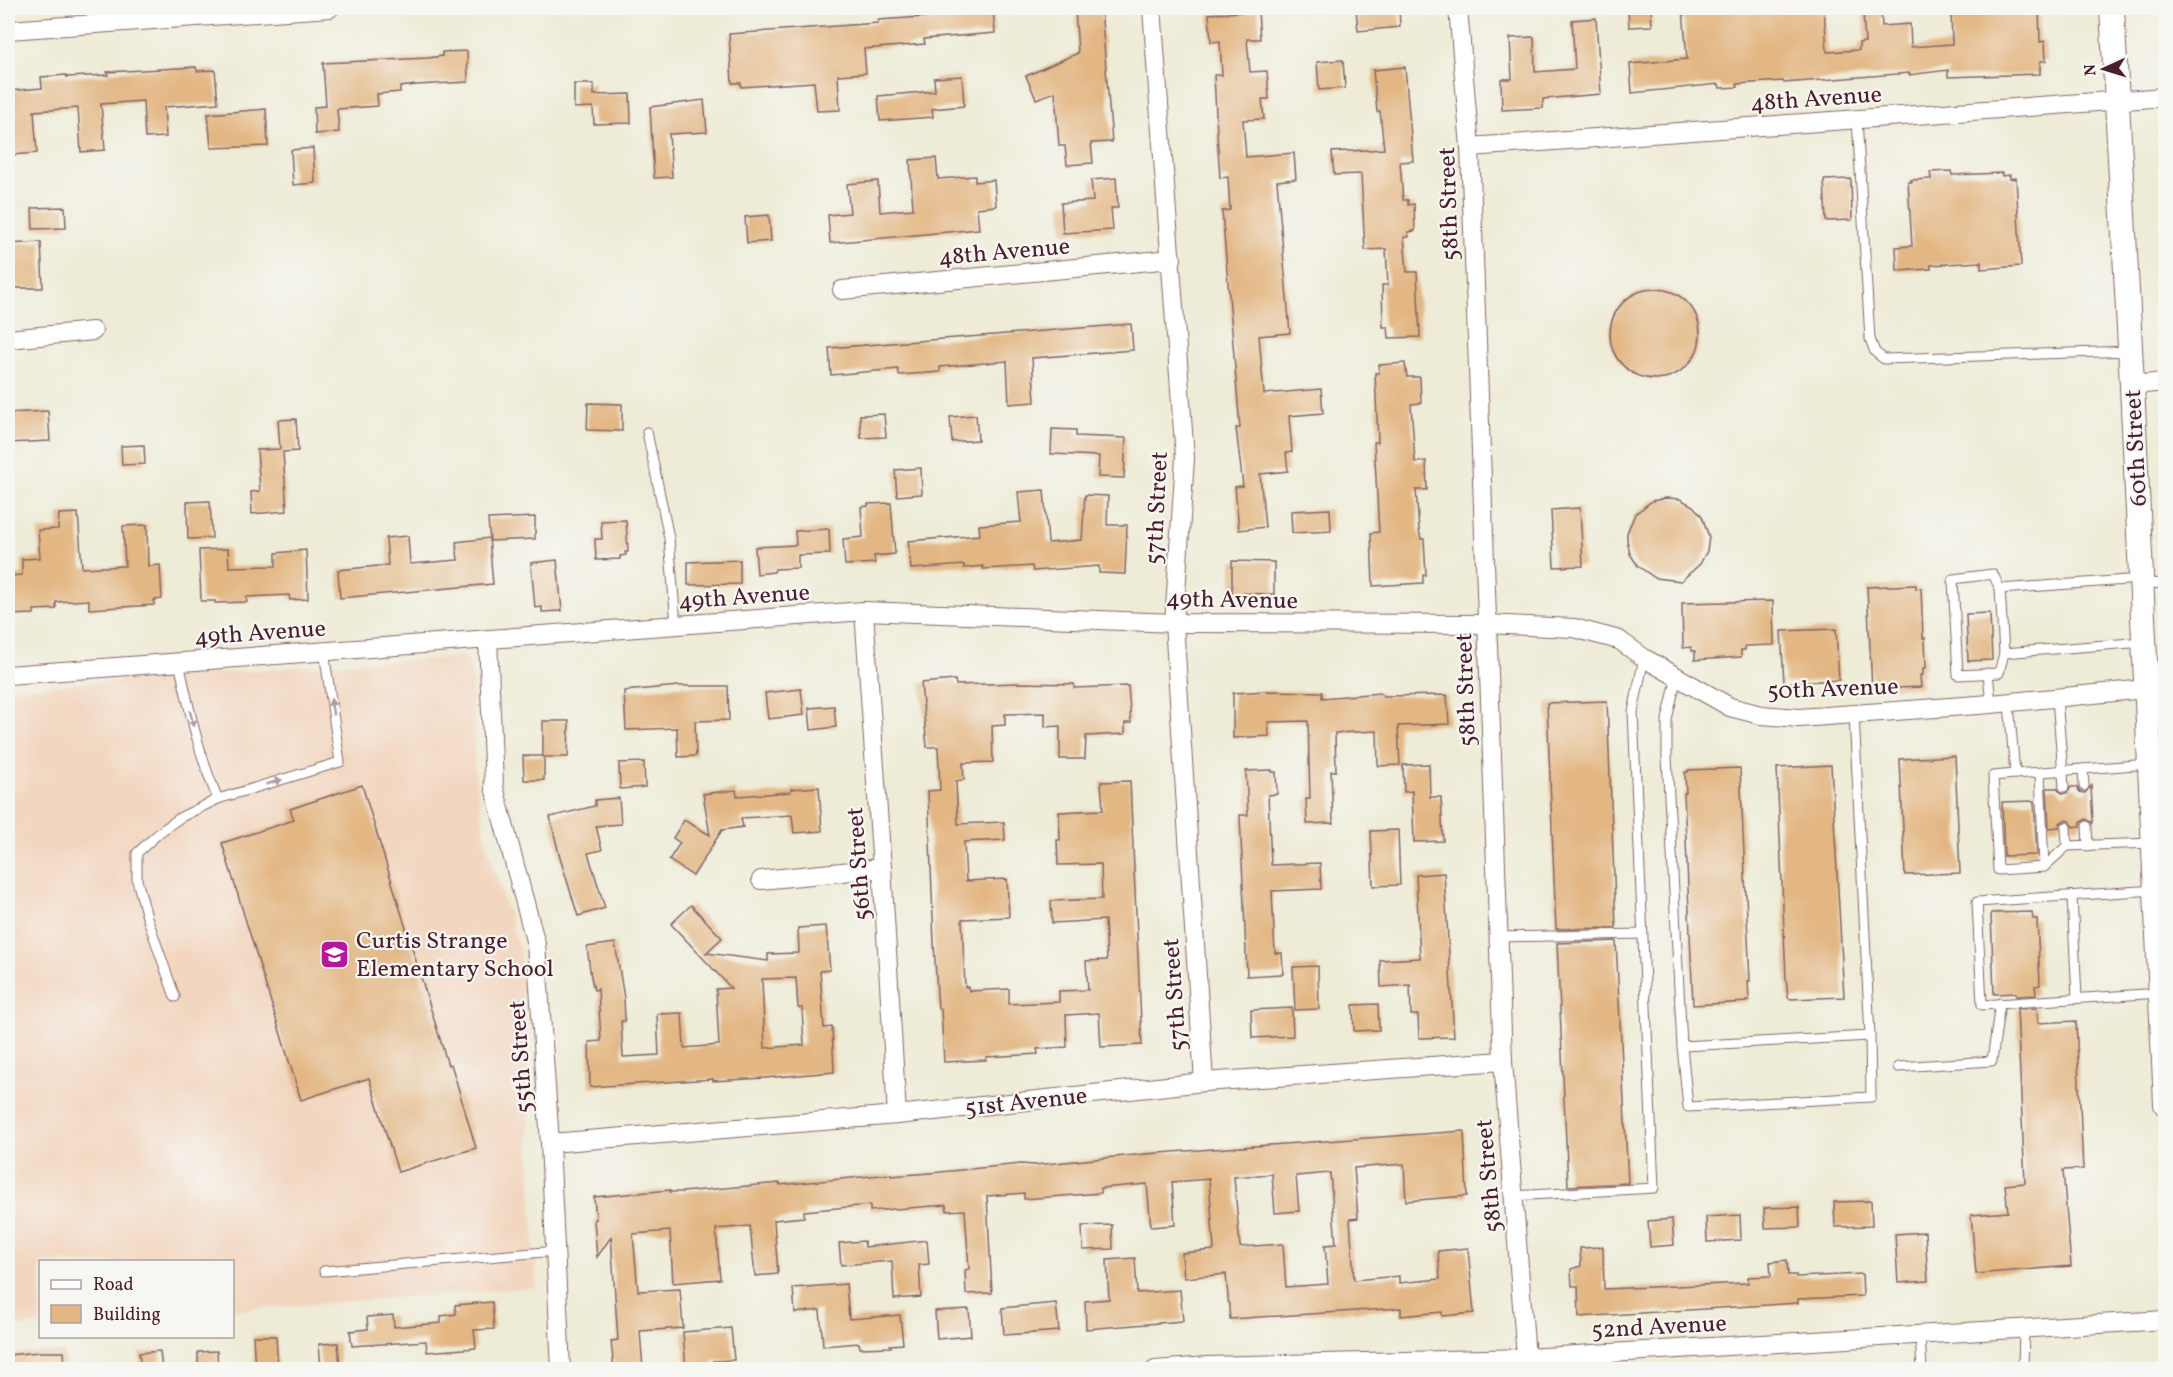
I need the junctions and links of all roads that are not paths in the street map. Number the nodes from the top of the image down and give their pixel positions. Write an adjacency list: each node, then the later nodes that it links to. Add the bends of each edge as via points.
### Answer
1 (330, 8): 5 (street)
2 (1152, 8): 10 (street, 57th Street)
3 (1458, 8): 9 (street, 58th Street)
4 (2112, 8): 7 (street, 60th Street)
5 (8, 30)
6 (2166, 97): 7 (street, 48th Avenue)
7 (2117, 100): 8 (street, 48th Avenue); 14 (street, 60th Street)
8 (1857, 119): 9 (street, 48th Avenue); 14 (lane, via 1870,339 1875,352 1884,359)
9 (1470, 147): 23 (street, 58th Street)
10 (1172, 259): 11 (street, 48th Avenue); 22 (street, 57th Street, via 1185,458)
11 (842, 290)
12 (93, 331): 13 (street)
13 (8, 339)
14 (2130, 351): 16 (street, 60th Street)
15 (2166, 382): 16 (street)
16 (2132, 385): 18 (street, 60th Street)
17 (646, 432): 24 (lane, via 669,538)
18 (2141, 582): 19 (lane); 20 (lane); 26 (street, 60th Street)
19 (2166, 582)
20 (2000, 589): 28 (lane); 31 (lane, via 1993,574 1953,579 1958,675)
21 (864, 611): 22 (street, 49th Avenue); 24 (street, 49th Avenue); 52 (street, 56th Street)
22 (1174, 623): 23 (street, 49th Avenue); 66 (street, 57th Street)
23 (1486, 624): 29 (street, 50th Avenue, via 1574,628 1619,640); 57 (street, 58th Street)
24 (676, 625): 25 (street, 49th Avenue)
25 (488, 639): 27 (street, 49th Avenue); 69 (street, 55th Street, via 494,787 536,944)
26 (2144, 642): 28 (lane); 34 (street, 60th Street)
27 (324, 651): 30 (street, 49th Avenue); 45 (lane, one-way to 27, via 340,762)
28 (2004, 653): 31 (lane, via 1999,673)
29 (1644, 658): 33 (street, 50th Avenue); 56 (lane, via 1633,712)
30 (179, 662): 32 (street, 49th Avenue); 45 (lane, one-way to 45, via 190,716)
31 (1988, 674): 36 (lane)
32 (8, 675)
33 (1677, 676): 37 (street, 50th Avenue, via 1730,707 1761,715 1799,718); 63 (lane, via 1667,720 1667,758)
34 (2156, 688): 35 (street, 50th Avenue); 38 (street, 60th Street)
35 (2057, 698): 36 (street, 50th Avenue); 40 (lane)
36 (2000, 703): 37 (street, 50th Avenue); 42 (lane)
37 (1854, 714): 62 (lane)
38 (2150, 764): 39 (lane); 48 (street, 60th Street)
39 (2083, 769): 40 (lane); 43 (lane)
40 (2062, 770): 41 (lane); 44 (lane)
41 (2040, 772): 42 (lane); 51 (lane)
42 (2015, 774): 51 (lane, via 1993,776 1998,870)
43 (2084, 786)
44 (2064, 787)
45 (218, 799): 59 (lane, via 181,817 137,853 137,880)
46 (2087, 826): 50 (lane)
47 (2066, 827): 49 (lane)
48 (2153, 843): 50 (lane); 54 (street, 60th Street)
49 (2067, 846): 50 (lane); 51 (lane)
50 (2088, 846)
51 (2044, 867)
52 (882, 868): 53 (street); 68 (street, 56th Street)
53 (761, 880)
54 (2155, 890): 55 (lane); 58 (street, 60th Street)
55 (2072, 896): 60 (lane); 61 (lane, via 1977,902 1982,1005)
56 (1642, 933): 57 (lane); 70 (lane, via 1654,1188)
57 (1500, 937): 64 (street, 58th Street)
58 (2163, 993): 60 (lane); 67 (street, 60th Street)
59 (175, 997)
60 (2077, 998): 61 (lane)
61 (2000, 1004): 65 (lane, via 1992,1061)
62 (1870, 1036): 63 (lane); 63 (lane, via 1871,1097 1711,1106 1688,1107)
63 (1682, 1046)
64 (1503, 1061): 66 (street, 51st Avenue); 70 (street, 58th Street)
65 (1898, 1067)
66 (1204, 1082): 68 (street, 51st Avenue)
67 (2166, 1104)
68 (897, 1115): 69 (street, 51st Avenue)
69 (550, 1143): 71 (street, 55th Street)
70 (1514, 1196): 76 (street, 58th Street)
71 (555, 1251): 72 (lane); 77 (street, 55th Street)
72 (324, 1271)
73 (2166, 1320): 74 (street, 52nd Avenue)
74 (2024, 1328): 75 (street, 52nd Avenue); 80 (lane)
75 (1920, 1335): 76 (street, 52nd Avenue); 79 (lane)
76 (1526, 1364): 78 (street, 52nd Avenue, via 1208,1366)
77 (561, 1370)
78 (1155, 1370)
79 (1922, 1370)
80 (2023, 1370)

